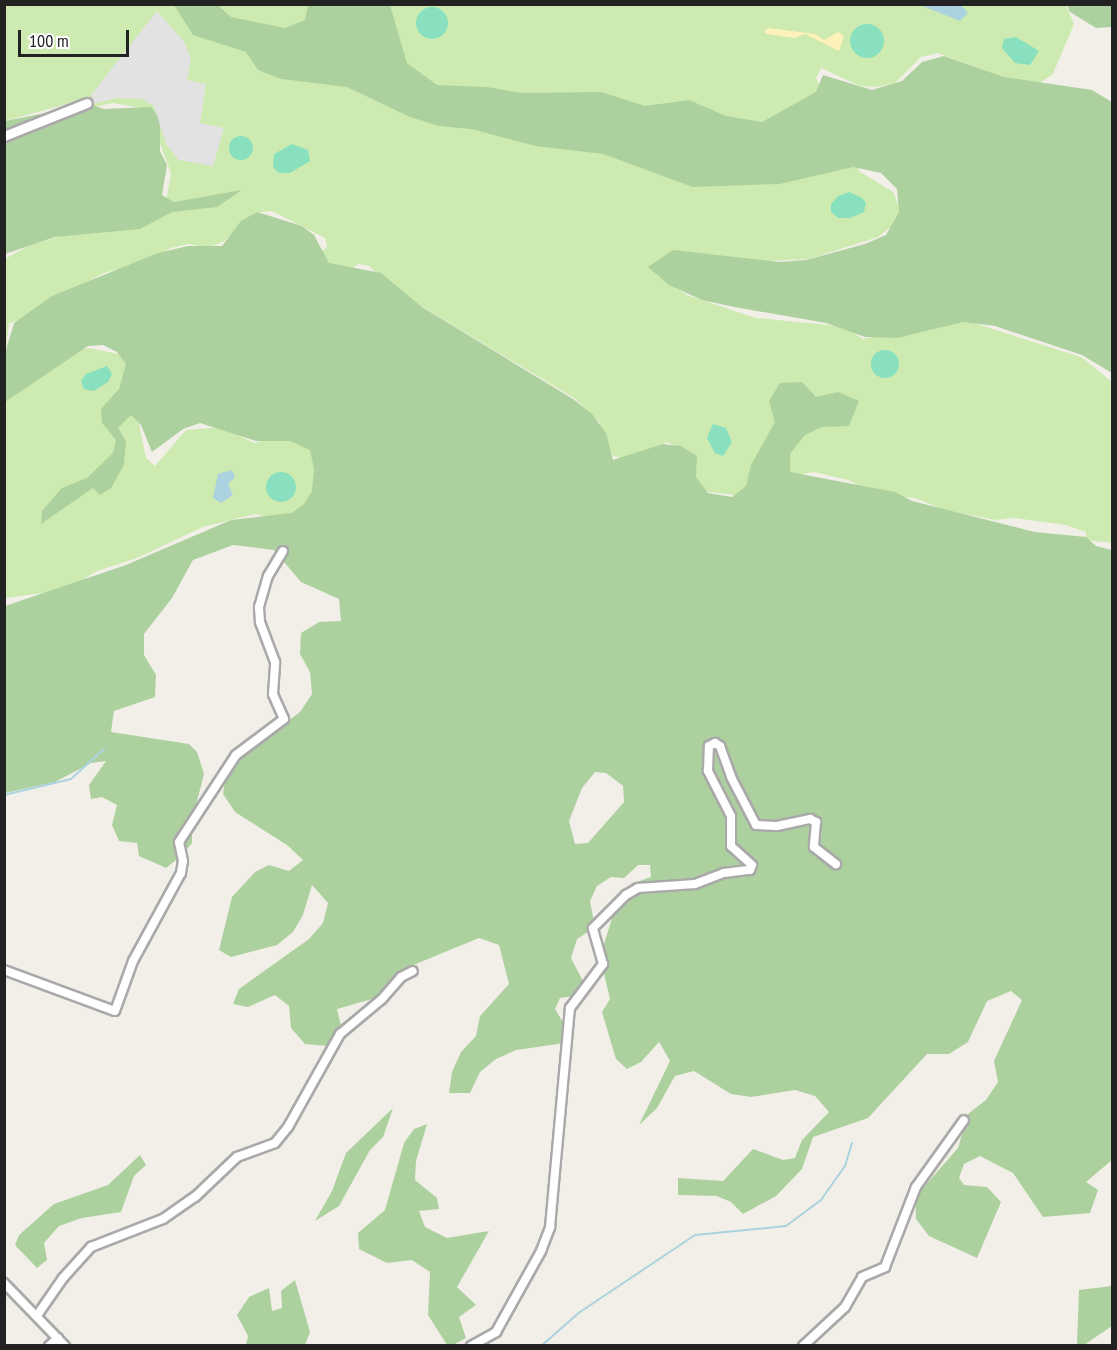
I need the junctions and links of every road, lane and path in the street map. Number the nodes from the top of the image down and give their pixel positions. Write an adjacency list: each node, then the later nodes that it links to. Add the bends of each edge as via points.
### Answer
1 (87, 103): 2 (street)
2 (4, 136)
3 (283, 551): 5 (street, via 268,576 259,607 260,622 275,662 273,694 284,719 236,755 179,842 181,873 133,961 115,1011)
4 (836, 864): 13 (street, via 814,847 816,822 810,819 777,826 756,825 720,746 709,746 708,771 731,816 730,846 752,865 750,870 724,873 695,884 638,888 593,928 603,964 570,1008 550,1227 496,1332)
5 (4, 970)
6 (413, 971): 9 (street, via 401,977 382,999 340,1034 275,1143 237,1157 195,1197 163,1219 91,1247)
7 (964, 1120): 14 (street, via 916,1187 885,1267 862,1277 845,1307)
8 (4, 1283): 9 (street, via 20,1302)
9 (38, 1314): 10 (street)
10 (58, 1338): 11 (street); 12 (street)
11 (49, 1346)
12 (65, 1346)
13 (471, 1346)
14 (803, 1346)

